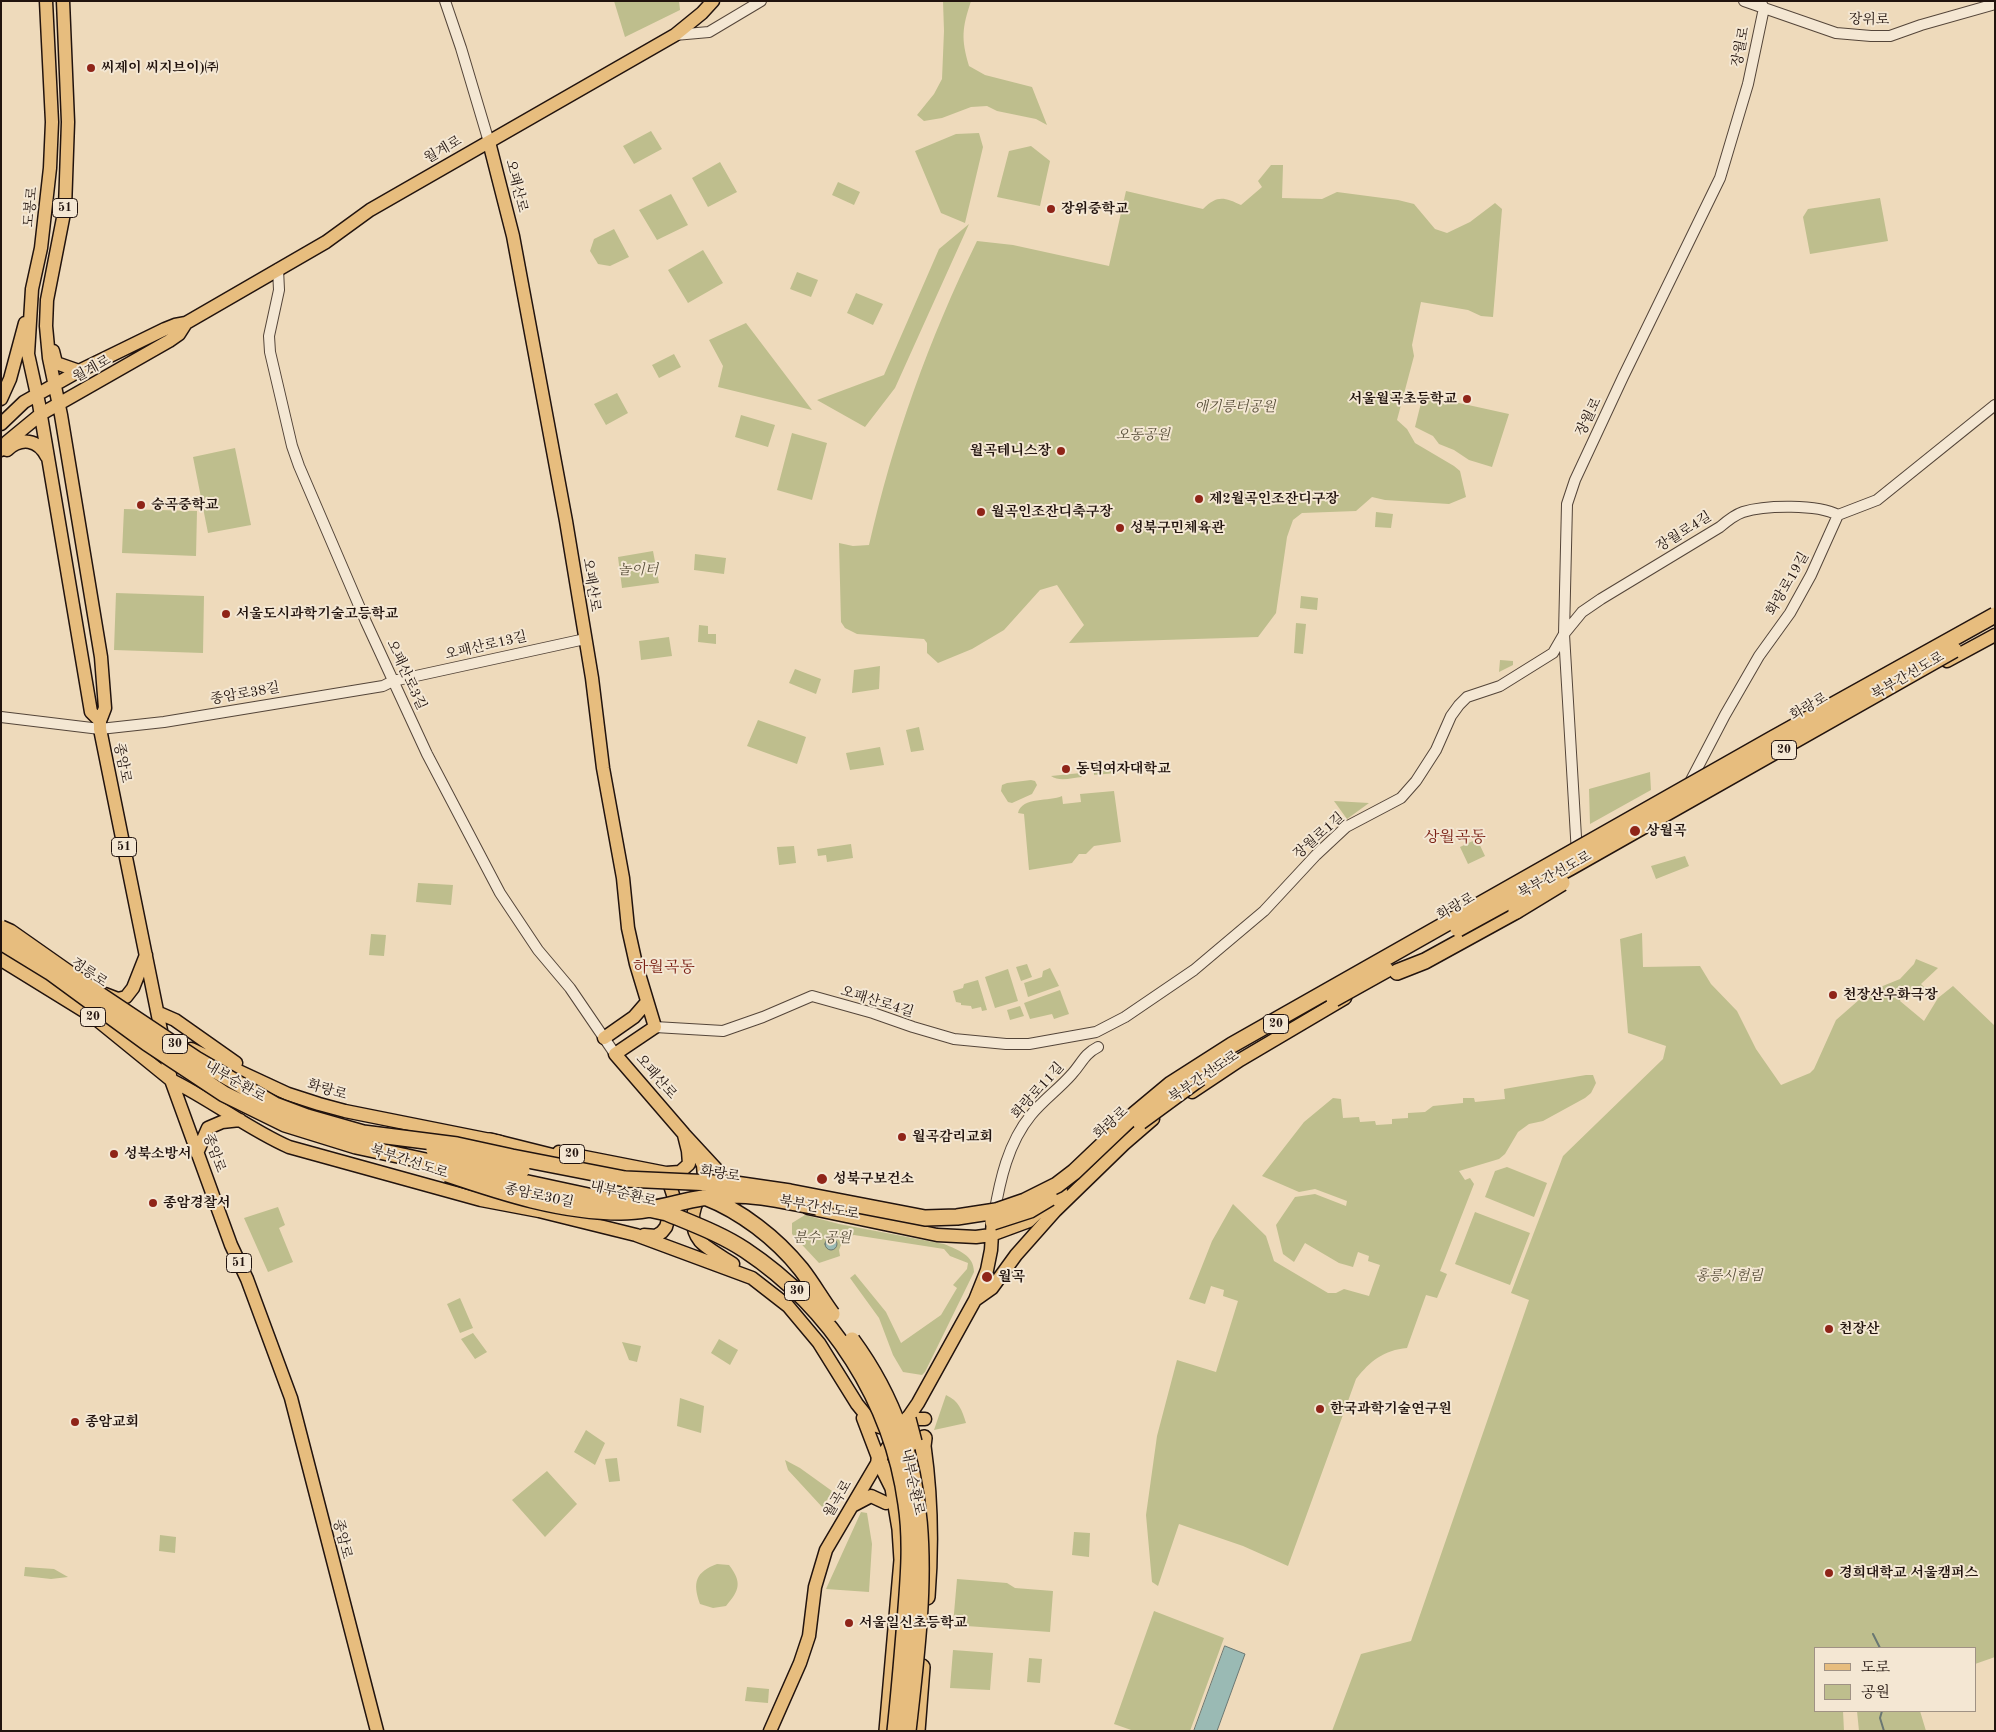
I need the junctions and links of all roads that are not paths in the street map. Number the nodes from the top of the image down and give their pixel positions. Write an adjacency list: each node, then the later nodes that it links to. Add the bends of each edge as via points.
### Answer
1 (46, 1): 13 (main road, 도봉로 / 51, via 51,159 41,248)
2 (63, 1): 12 (main road, 51, via 68,122 65,208)
3 (445, 1): 10 (street, 오패산로)
4 (713, 1): 9 (main road, 월계로)
5 (760, 1): 9 (street, via 709,32)
6 (1744, 1): 8 (street, 장위로)
7 (1995, 4): 8 (street, 장위로, via 1890,36 1836,32)
8 (1762, 5): 30 (street, 장월로, via 1748,84 1720,178 1574,480 1567,504)
9 (675, 36): 10 (main road, 월계로)
10 (489, 142): 11 (main road, 월계로, via 370,210 326,242); 32 (main road, 오패산로, via 513,236)
11 (278, 269): 14 (main road, 월계로); 33 (street, 오패산로3길, via 279,290 269,336 270,352 292,446)
12 (47, 300): 15 (main road, via 56,363); 16 (main road, 51, via 46,326)
13 (30, 304): 17 (main road, 도봉로 / 51, via 28,354); 18 (main road)
14 (186, 323): 15 (main road, 월계로, via 165,329); 19 (main road, 월계로, via 169,341)
15 (79, 371): 16 (main road, 월계로)
16 (54, 386): 17 (main road, 월계로); 19 (main road, 51)
17 (37, 395): 21 (main road, 도봉로 / 51); 22 (main road, 월계로, via 14,410)
18 (1, 399)
19 (58, 404): 21 (main road, 월계로); 36 (main road, 종암로 / 51, via 101,657 105,708)
20 (1995, 405): 26 (street, via 1877,500)
21 (40, 414): 23 (main road, 월계로); 25 (main road, 종암로 / 51)
22 (1, 424)
23 (1, 450)
24 (1, 455): 25 (main road, via 14,444 28,441 38,444)
25 (48, 459): 36 (main road, 종암로 / 51, via 91,712)
26 (1838, 515): 30 (street, 장월로4길, via 1828,510 1773,507 1733,516 1582,612); 39 (street, 화랑로19길, via 1811,576 1790,613 1759,656)
27 (1995, 615): 37 (highway, 북부간선도로, bridge)
28 (1995, 622): 34 (main road, 화랑로 / 20)
29 (1995, 627): 38 (highway, 북부간선도로, bridge)
30 (1564, 634): 41 (street, 장월로); 58 (street, 장월로1길, via 1553,653 1500,686 1468,697 1459,705 1436,750 1401,798 1346,827 1264,912 1194,970 1125,1018)
31 (1995, 635): 34 (main road, 화랑로 / 20)
32 (585, 639): 33 (street, 오패산로13길); 52 (main road, 오패산로, via 628,928)
33 (393, 681): 36 (street, 종암로38길, via 383,686 164,722); 60 (street, 오패산로3길, via 427,754 500,893)
34 (1891, 686): 39 (main road, 화랑로 / 20, via 1871,688); 40 (main road, 화랑로 / 20)
35 (1, 717): 36 (street, 종암로38길)
36 (100, 725): 45 (main road, 종암로 / 51)
37 (1772, 739): 53 (highway, bridge, via 1672,788 1358,966); 71 (highway, 북부간선도로, bridge, via 1232,1045 1171,1084 1067,1178 1040,1194 996,1211 957,1218 925,1218 735,1184 626,1179 457,1144)
38 (1757, 762): 48 (highway, bridge, via 1744,777 1516,911 1425,961); 71 (highway, 북부간선도로, bridge, via 1239,1053 1189,1084 1142,1121 1079,1180 1013,1217 976,1224 922,1226 753,1196 726,1195 624,1212 601,1212 507,1194)
39 (1681, 798): 40 (main road, 화랑로 / 20)
40 (1621, 838): 41 (main road, 화랑로 / 20); 42 (main road, 화랑로 / 20)
41 (1577, 854): 42 (main road, 장월로); 49 (main road, 화랑로 / 20)
42 (1576, 871): 48 (main road, 화랑로 / 20)
43 (1, 930): 50 (main road, 정릉로 / 20); 71 (highway, 내부순환로 / 30, bridge, via 10,932 94,991 243,1087 275,1105)
44 (1, 942): 71 (highway, 내부순환로 / 30, bridge, via 50,972 224,1094 285,1124)
45 (146, 955): 50 (main road, via 126,997 118,999); 55 (main road, 종암로 / 51)
46 (1, 957): 54 (highway)
47 (1, 965): 54 (main road)
48 (1397, 972): 51 (main road, 화랑로 / 20)
49 (1363, 975): 51 (main road, via 1355,984); 53 (main road, 화랑로 / 20)
50 (91, 992): 59 (main road, 정릉로 / 20, via 135,1023)
51 (1355, 993): 67 (main road, 화랑로 / 20)
52 (646, 1002): 56 (main road); 57 (main road, 오패산로)
53 (1301, 1010): 67 (main road, 화랑로 / 20, via 1187,1080)
54 (86, 1012): 65 (main road, 20)
55 (159, 1013): 59 (main road, 종암로 / 51); 64 (main road, via 175,1020)
56 (636, 1015): 57 (main road, via 647,1014); 60 (main road)
57 (652, 1026): 58 (street, 오패산로4길, via 723,1031 812,996 954,1039 1029,1044); 62 (main road, 오패산로)
58 (1096, 1032)
59 (163, 1036): 63 (main road, 화랑로 / 20); 65 (main road, 종암로 / 51)
60 (604, 1038): 62 (street, 오패산로3길)
61 (1098, 1047): 79 (street, 화랑로11길, via 1088,1052 1073,1074 1030,1116 1018,1135 1006,1162)
62 (615, 1054): 69 (main road, 오패산로)
63 (226, 1065): 64 (main road, 화랑로 / 20); 66 (main road, via 196,1067 189,1078)
64 (256, 1078): 72 (main road, 화랑로 / 20, via 288,1094 328,1106)
65 (171, 1080): 66 (main road, 종암로30길); 73 (main road, 종암로 / 51)
66 (188, 1088): 68 (main road, 종암로30길)
67 (1150, 1115): 70 (main road, 화랑로 / 20)
68 (240, 1120): 73 (main road, via 208,1128); 78 (main road, 종암로30길, via 290,1147)
69 (684, 1134): 74 (main road, via 688,1164 680,1172); 76 (main road, 오패산로, via 703,1165); 77 (main road, 오패산로)
70 (1125, 1136): 75 (main road, 화랑로 / 20); 82 (main road, 화랑로 / 20)
71 (360, 1139): 85 (highway, 내부순환로 / 30, bridge, via 598,1188 681,1209 716,1223 769,1257 804,1284); 97 (highway, 내부순환로 / 30, bridge, via 667,1213 711,1231 774,1270 831,1328 872,1391 888,1429 906,1505 909,1579)
72 (487, 1147): 74 (main road, 화랑로 / 20); 78 (main road, bridge); 85 (highway, bridge, via 617,1169 711,1199 759,1228 800,1268)
73 (197, 1154): 94 (main road, 종암로 / 51, via 291,1398)
74 (666, 1172): 76 (main road, 화랑로 / 20); 80 (main road, bridge, via 674,1198 666,1227 656,1236)
75 (1061, 1190): 79 (main road, 화랑로 / 20, via 1010,1214); 81 (main road, via 1029,1221)
76 (703, 1191): 77 (main road, 화랑로); 83 (main road, bridge, via 694,1208 692,1222 700,1241)
77 (740, 1195): 79 (main road, 화랑로 / 20, via 929,1222); 81 (main road, via 937,1235)
78 (478, 1196): 80 (main road, 종암로30길)
79 (993, 1218): 81 (main road, 월곡로)
80 (636, 1235): 83 (main road, 종암로30길)
81 (991, 1235): 84 (main road, 월곡로, via 987,1270)
82 (1016, 1254): 84 (main road, 월곡로, via 992,1288)
83 (752, 1278): 86 (main road, 종암로30길, via 788,1306 819,1343)
84 (975, 1300): 87 (main road, 월곡로)
85 (832, 1314): 98 (highway, 내부순환로 / 30, bridge, via 862,1354 885,1394 906,1446 916,1490 922,1562)
86 (857, 1404): 88 (main road, 종암로30길, via 874,1425); 90 (main road, 종암로30길)
87 (917, 1416): 88 (main road, 월곡로, bridge); 91 (highway, bridge)
88 (892, 1431): 90 (main road, 월곡로)
89 (924, 1442): 91 (highway)
90 (882, 1455): 93 (main road, 월곡로); 96 (highway, via 893,1488 902,1560)
91 (927, 1494): 99 (highway, via 929,1570)
92 (886, 1503): 93 (main road, via 871,1496)
93 (850, 1507): 95 (main road, 월곡로, via 826,1550 815,1587 809,1636)
94 (377, 1731)
95 (770, 1731)
96 (887, 1731)
97 (895, 1731)
98 (908, 1731)
99 (916, 1731)

